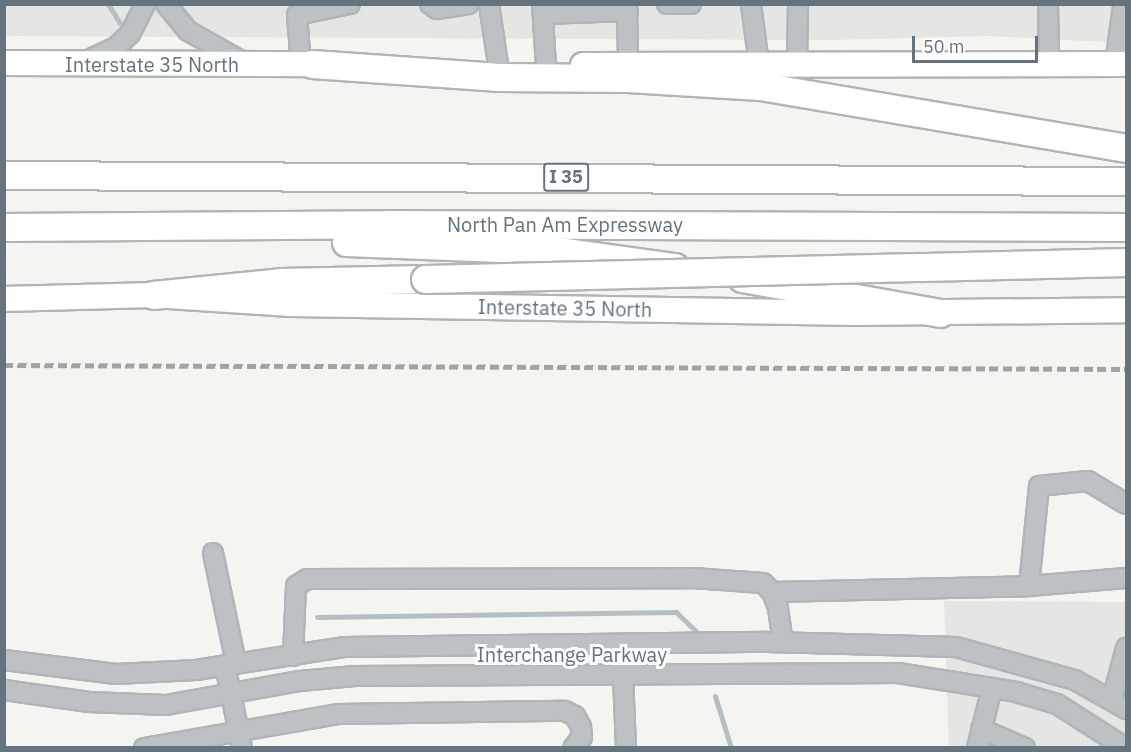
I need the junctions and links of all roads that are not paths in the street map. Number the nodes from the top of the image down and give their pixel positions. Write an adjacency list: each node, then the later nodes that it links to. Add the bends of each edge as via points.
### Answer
1 (146, 4): 22 (street, via 130,34 116,47)
2 (166, 4): 23 (street, via 188,31)
3 (350, 4): 16 (street)
4 (419, 4): 13 (street, via 428,10)
5 (469, 4): 13 (street)
6 (489, 4): 25 (street)
7 (667, 4): 8 (street)
8 (691, 4)
9 (751, 4): 19 (street)
10 (798, 4): 20 (street)
11 (1048, 4): 17 (street)
12 (1123, 6): 21 (street)
13 (434, 7)
14 (627, 8): 15 (street); 26 (street)
15 (543, 9): 27 (street)
16 (290, 10): 24 (street)
17 (1049, 62): 20 (main road, Interstate 35 North); 21 (main road, Interstate 35 North)
18 (4, 63): 22 (main road, Interstate 35 North)
19 (759, 63): 20 (main road, Interstate 35 North); 26 (main road, Interstate 35 North)
20 (797, 63)
21 (1121, 63)
22 (81, 64): 23 (main road, Interstate 35 North)
23 (248, 64): 24 (main road, Interstate 35 North)
24 (306, 64): 25 (main road, Interstate 35 North); 28 (highway, via 496,77 628,78 749,85 819,93)
25 (498, 64): 27 (main road, Interstate 35 North)
26 (628, 64): 27 (main road, Interstate 35 North)
27 (546, 66)
28 (1126, 148)
29 (4, 175): 30 (highway, I 35)
30 (1126, 181)
31 (4, 227): 33 (highway, North Pan Am Expressway)
32 (1126, 227): 33 (highway, North Pan Am Expressway, via 386,224)
33 (201, 228): 38 (highway, via 354,243 552,250 637,260)
34 (1126, 262): 35 (highway, bridge, via 280,282)
35 (153, 295): 36 (main road, Interstate 35 North); 38 (main road, Interstate 35 North, via 291,304)
36 (4, 299)
37 (1126, 310): 38 (main road, Interstate 35 North)
38 (940, 313)
39 (1126, 504): 42 (street, via 1088,481 1039,486)
40 (213, 553): 49 (street)
41 (1126, 578): 42 (street)
42 (1029, 586): 43 (street)
43 (772, 592): 44 (street); 47 (street, via 763,583 693,578 307,579 296,586)
44 (783, 642): 47 (street, Interchange Parkway, via 345,647); 54 (street, Interchange Parkway, via 956,647 1076,680)
45 (1126, 648): 46 (street)
46 (1126, 653): 54 (street)
47 (293, 656): 49 (street, Interchange Parkway)
48 (4, 660): 49 (street, Interchange Parkway, via 116,674)
49 (230, 664): 53 (street)
50 (623, 676): 51 (street, Interchange Parkway, via 898,673); 53 (street, Interchange Parkway, via 355,676); 59 (street)
51 (992, 688): 55 (street); 62 (street, Interchange Parkway, via 1057,704)
52 (4, 690): 53 (street, Interchange Parkway, via 89,702 166,705)
53 (230, 694): 56 (street)
54 (1119, 704)
55 (981, 729): 60 (street); 61 (street)
56 (241, 739): 57 (street); 58 (street, via 368,712 566,711 575,716 581,727 582,737)
57 (144, 747)
58 (573, 747)
59 (626, 747)
60 (977, 747)
61 (1025, 747)
62 (1126, 747)

